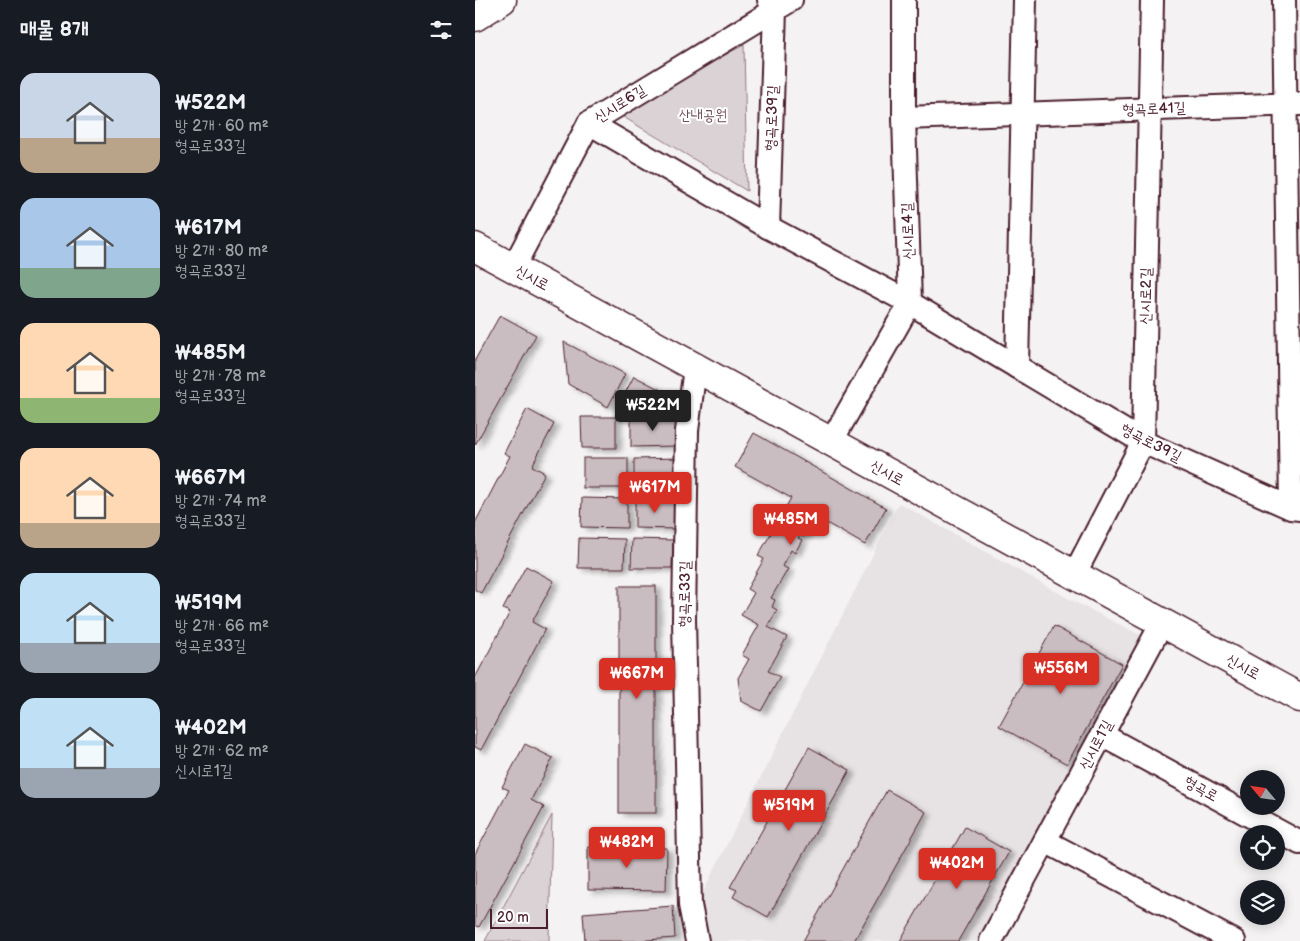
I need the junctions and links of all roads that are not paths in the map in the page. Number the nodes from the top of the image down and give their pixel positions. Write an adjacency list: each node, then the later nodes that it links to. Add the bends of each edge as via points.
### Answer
1 (502, 0): 7 (street)
2 (904, 0): 11 (street, 신시로4길)
3 (1025, 0): 10 (street)
4 (1152, 0): 9 (street, 신시로2길)
5 (1285, 0): 8 (street)
6 (778, 3): 12 (street, 신시로6길); 13 (street, 형곡로39길)
7 (475, 17)
8 (1293, 105): 9 (street, 형곡로41길); 21 (street, 형곡로39길)
9 (1150, 110): 10 (street, 형곡로41길); 20 (street, 신시로2길)
10 (1022, 114): 11 (street, 형곡로41길); 18 (street)
11 (905, 118): 16 (street, 신시로4길)
12 (589, 123): 13 (street, 형곡로39길); 15 (street, 신시로6길)
13 (768, 226): 16 (street, 형곡로39길)
14 (475, 247): 15 (street, 신시로)
15 (513, 268): 17 (street, 신시로)
16 (910, 303): 18 (street, 형곡로39길); 19 (street)
17 (695, 367): 19 (street, 신시로); 28 (street, 형곡로33길, via 687,431 684,619 690,905)
18 (1017, 367): 20 (street, 형곡로39길)
19 (831, 442): 22 (street, 신시로)
20 (1143, 442): 21 (street, 형곡로39길); 22 (street, 신시로2길)
21 (1296, 509)
22 (1074, 575): 23 (street, 신시로)
23 (1162, 623): 24 (street, 신시로); 25 (street, 신시로1길)
24 (1300, 698)
25 (1102, 735): 26 (street, 신시로1길); 27 (street, 형곡로)
26 (1045, 841): 29 (street, 신시로1길); 30 (street)
27 (1300, 843)
28 (697, 941)
29 (991, 941)
30 (1234, 941)

